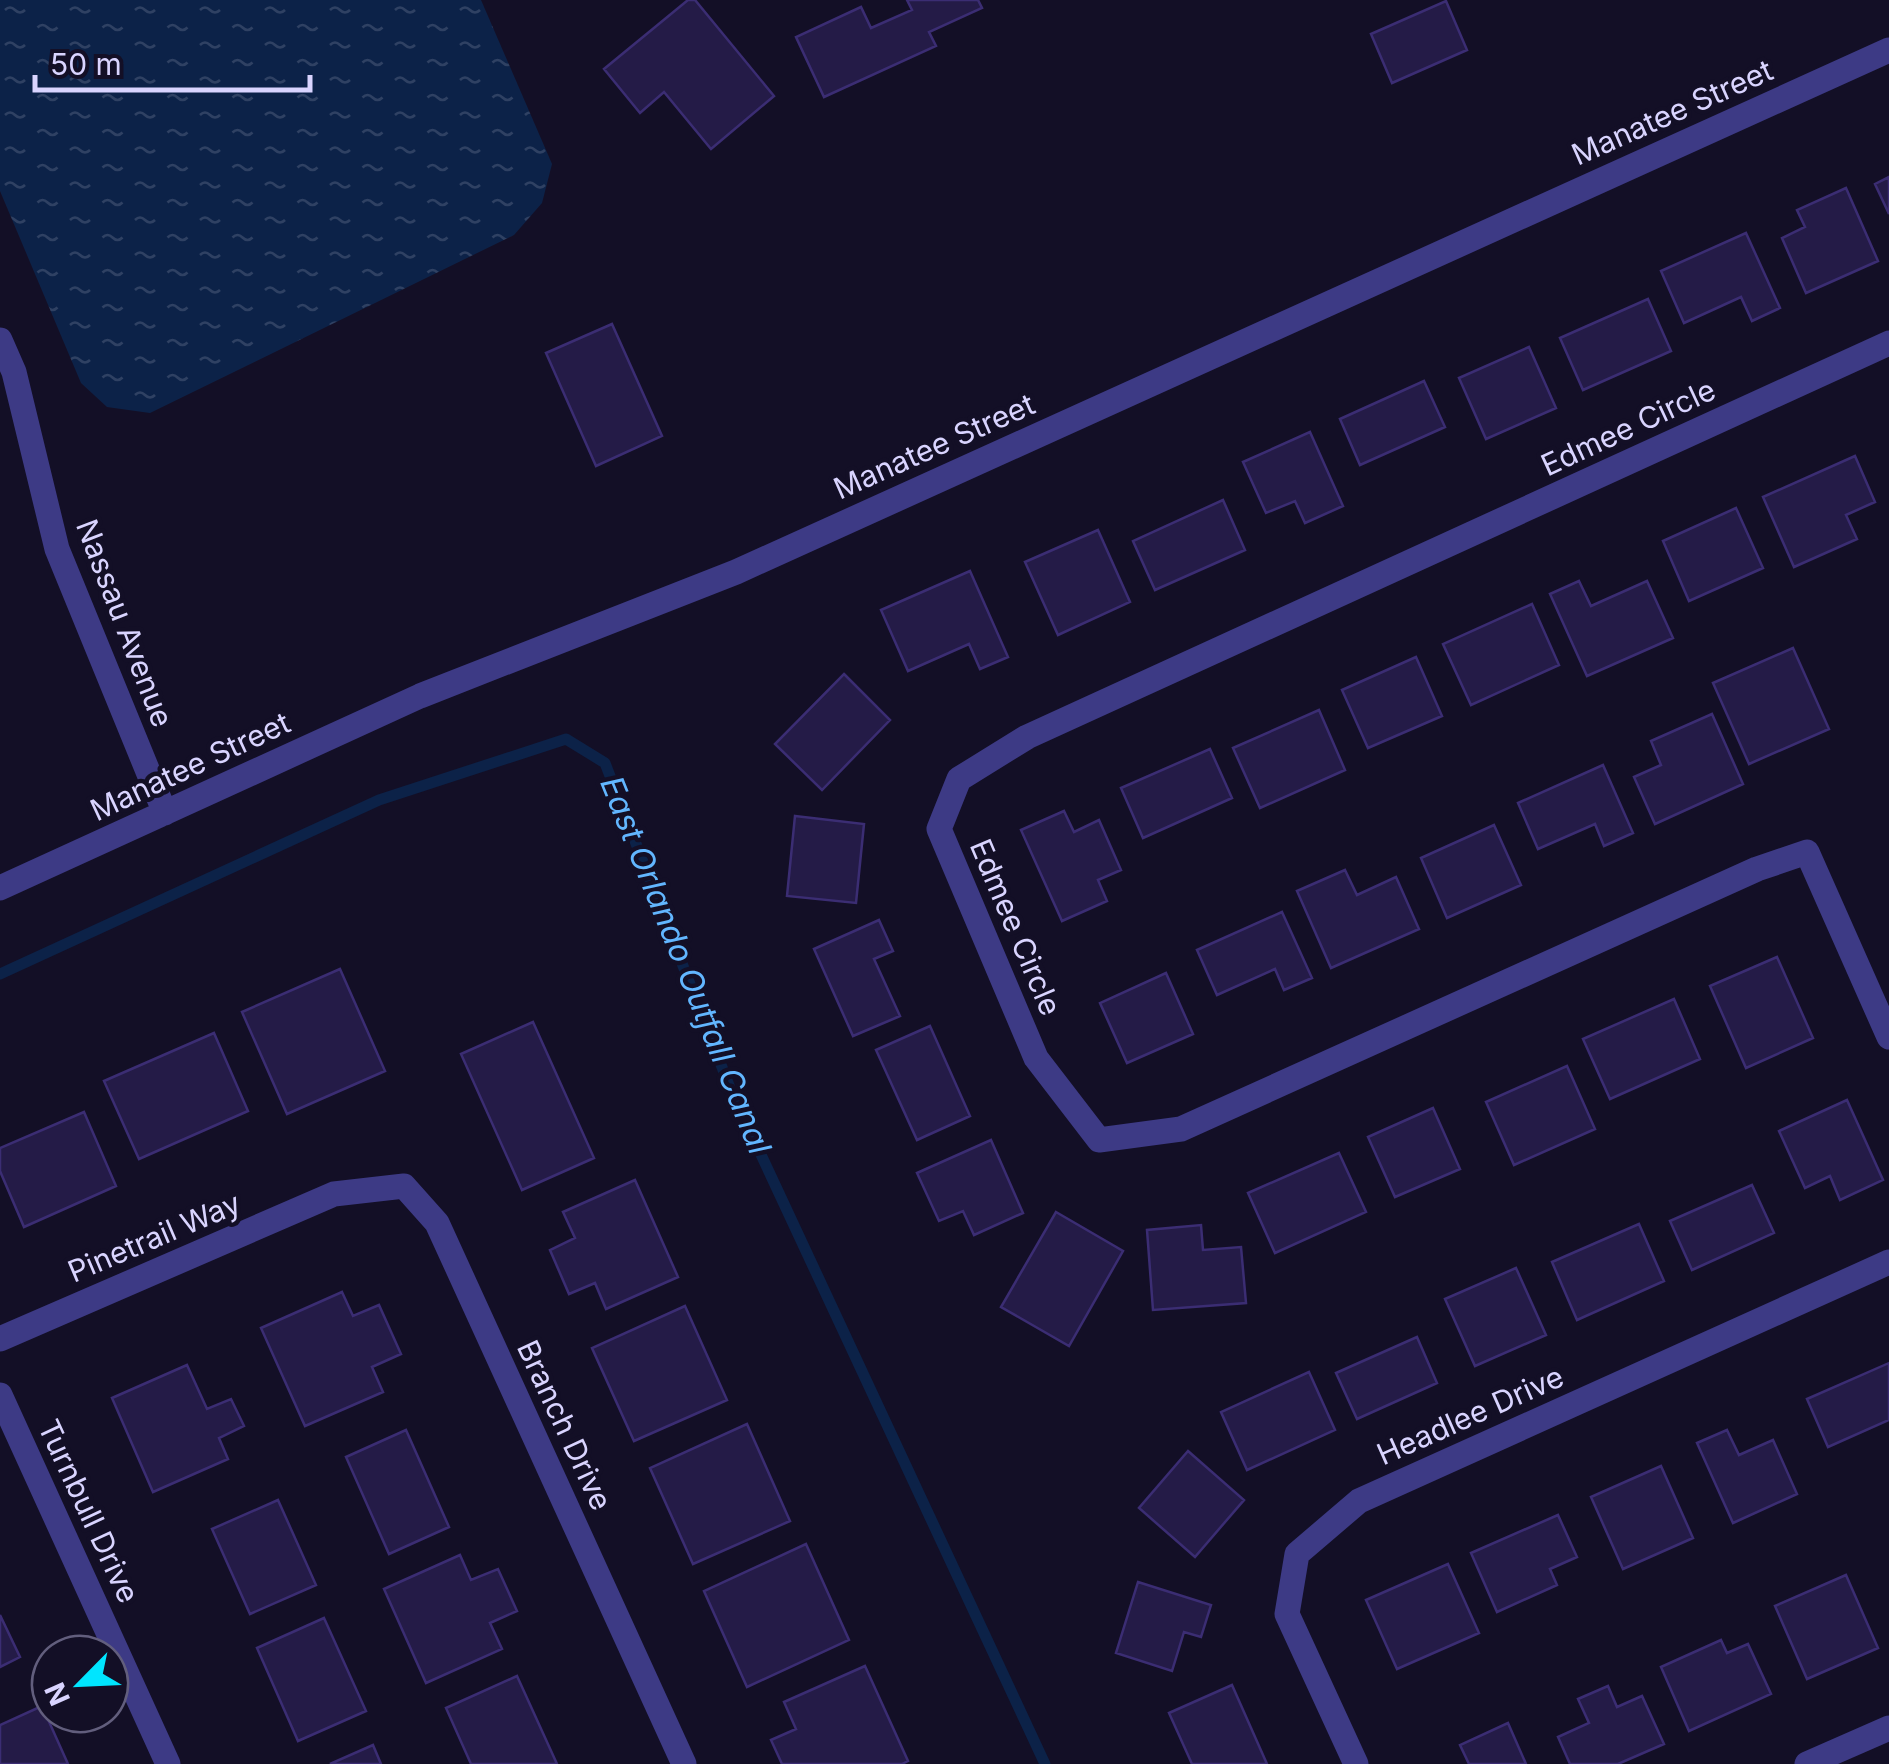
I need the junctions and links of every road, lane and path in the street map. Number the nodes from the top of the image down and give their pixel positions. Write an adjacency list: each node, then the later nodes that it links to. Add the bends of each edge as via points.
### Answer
1 (1889, 50): 4 (street, Manatee Street, via 736,572 420,696)
2 (0, 340): 4 (street, Nassau Avenue, via 14,372 57,549)
3 (1889, 344): 6 (street, Edmee Circle, via 1027,737 959,779 939,829 1036,1058 1098,1140 1181,1129 1756,869 1807,852)
4 (165, 813): 5 (street, Manatee Street)
5 (0, 888)
6 (1889, 1038)
7 (334, 1194): 9 (street, Pinetrail Way); 13 (street, Branch Drive, via 404,1186 437,1224)
8 (1889, 1262): 14 (street, Headlee Drive, via 1359,1501 1297,1554 1288,1614)
9 (0, 1339)
10 (0, 1394): 12 (street, Turnbull Drive)
11 (1889, 1728): 15 (street)
12 (168, 1764)
13 (684, 1764)
14 (1356, 1764)
15 (1807, 1764)

